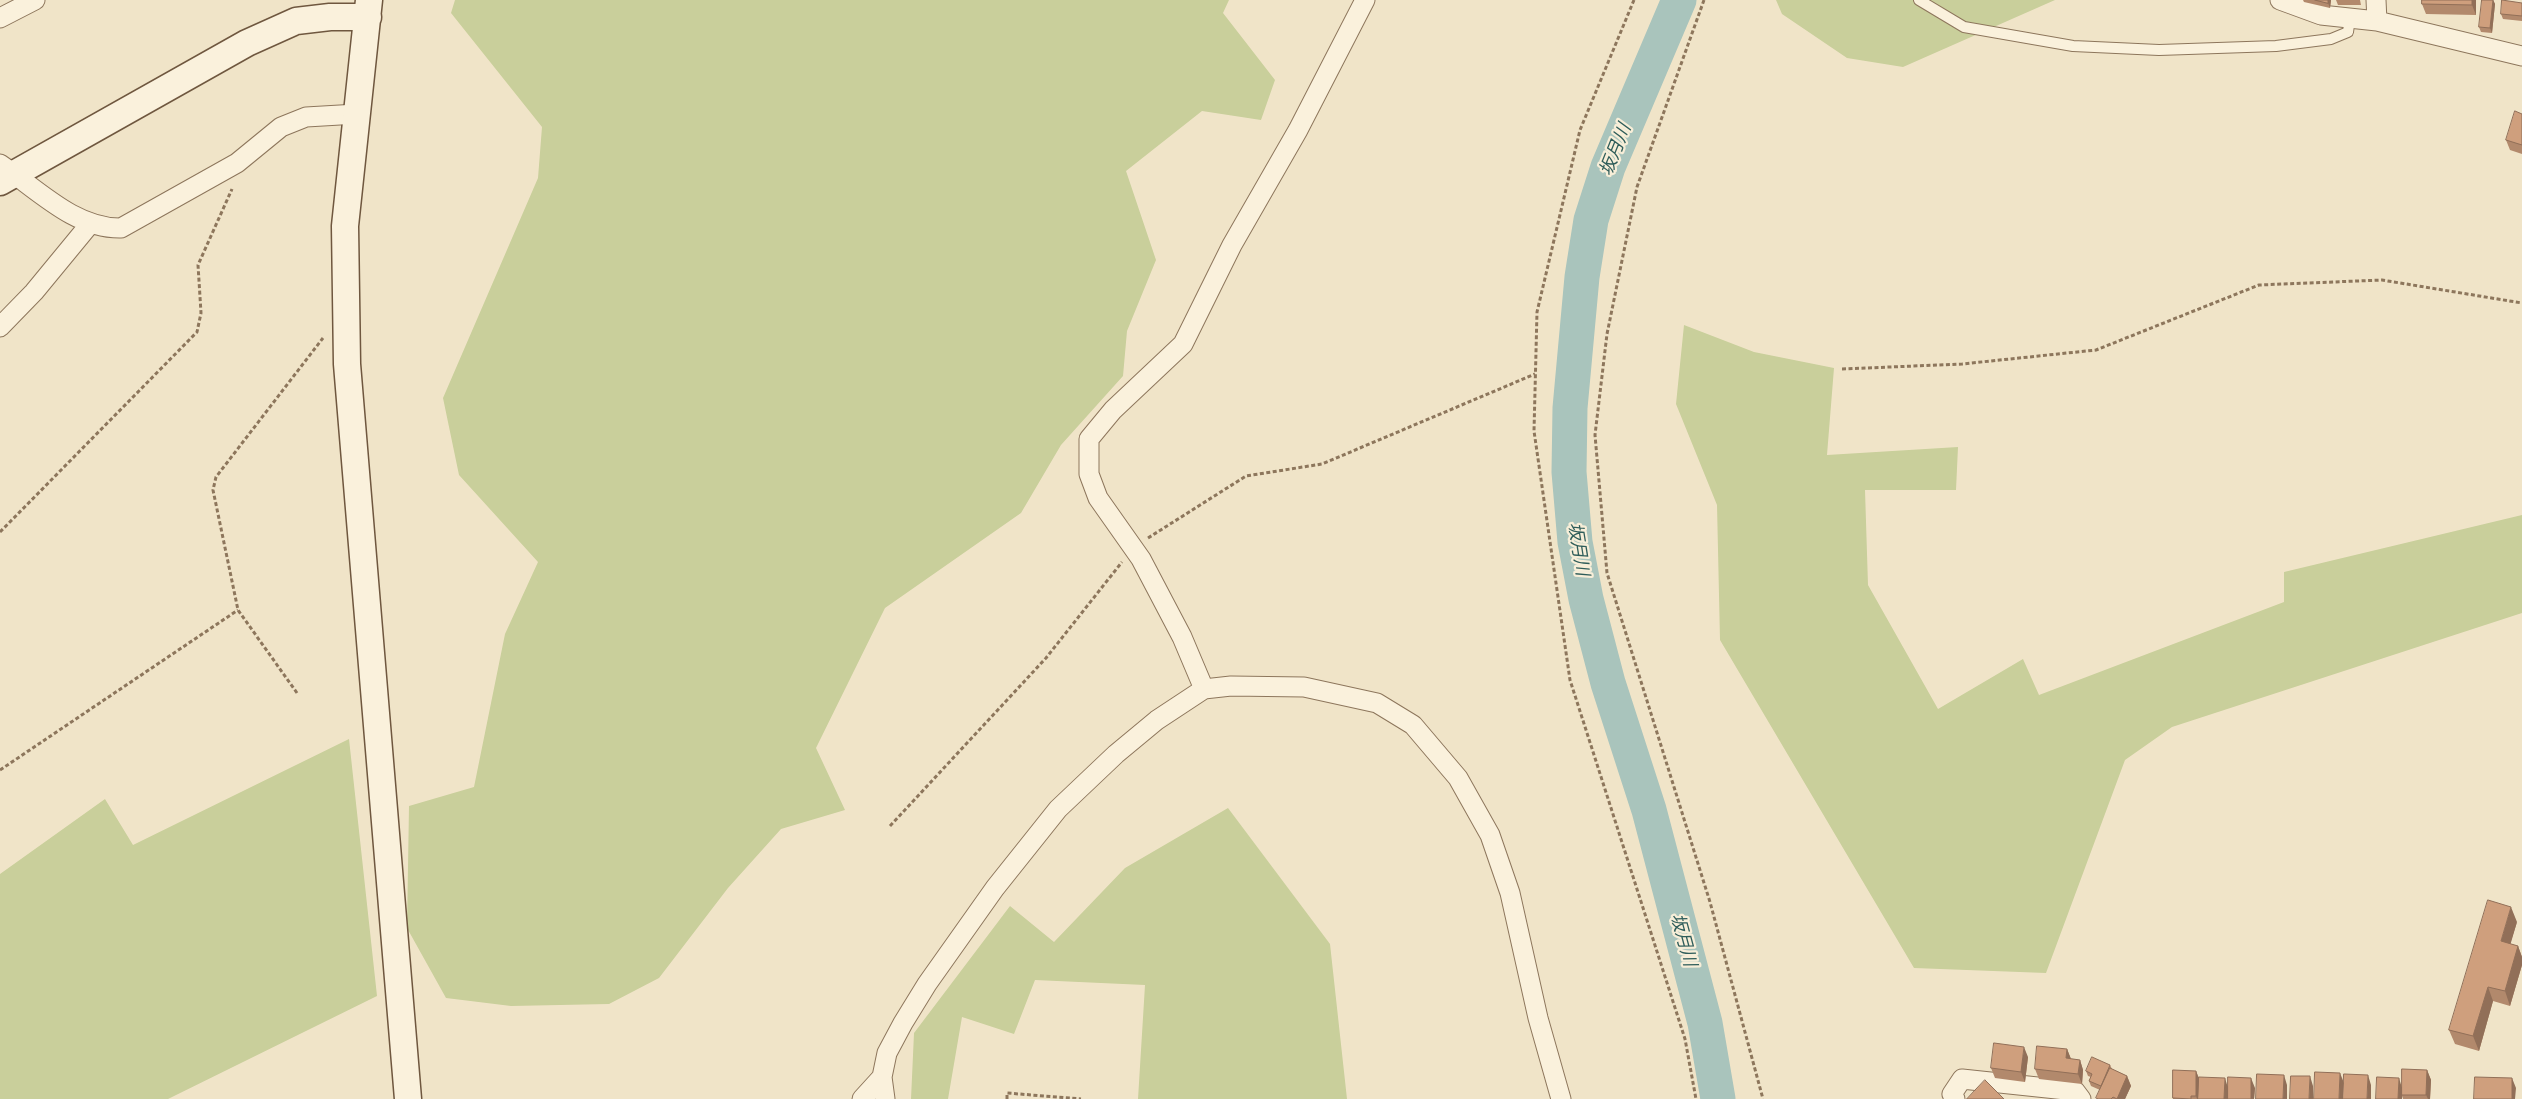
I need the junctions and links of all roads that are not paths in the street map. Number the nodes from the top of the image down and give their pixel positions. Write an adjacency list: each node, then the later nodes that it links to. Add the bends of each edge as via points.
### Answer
1 (35, 0): 7 (street)
2 (1365, 0): 15 (street, via 1298,130 1232,245 1183,344 1113,410 1089,439 1089,474 1098,498 1133,548 1182,637)
3 (1919, 0): 8 (lane, via 1964,27 2073,46 2149,50 2276,46 2331,39 2348,32)
4 (2280, 0): 8 (street, via 2321,14)
5 (2376, 0): 9 (street)
6 (369, 8): 11 (street); 12 (street, via 296,21 247,43)
7 (0, 18)
8 (2350, 18): 9 (street)
9 (2377, 20): 10 (street)
10 (2522, 56)
11 (357, 114): 13 (street, via 306,117 281,127 238,163 122,228); 17 (street, via 345,226 348,374)
12 (5, 173): 13 (street)
13 (90, 224): 14 (street, via 34,292)
14 (0, 327)
15 (1204, 689): 16 (street, via 1157,720 1058,809 995,888 928,984 887,1053); 20 (street, via 1304,687 1377,703 1413,725 1458,778 1490,835 1510,893 1538,1018)
16 (882, 1077): 18 (street); 19 (street)
17 (408, 1099)
18 (862, 1099)
19 (885, 1099)
20 (1561, 1099)
21 (1955, 1099): 22 (street, via 1952,1094 1962,1079 2075,1091)
22 (2081, 1099)

